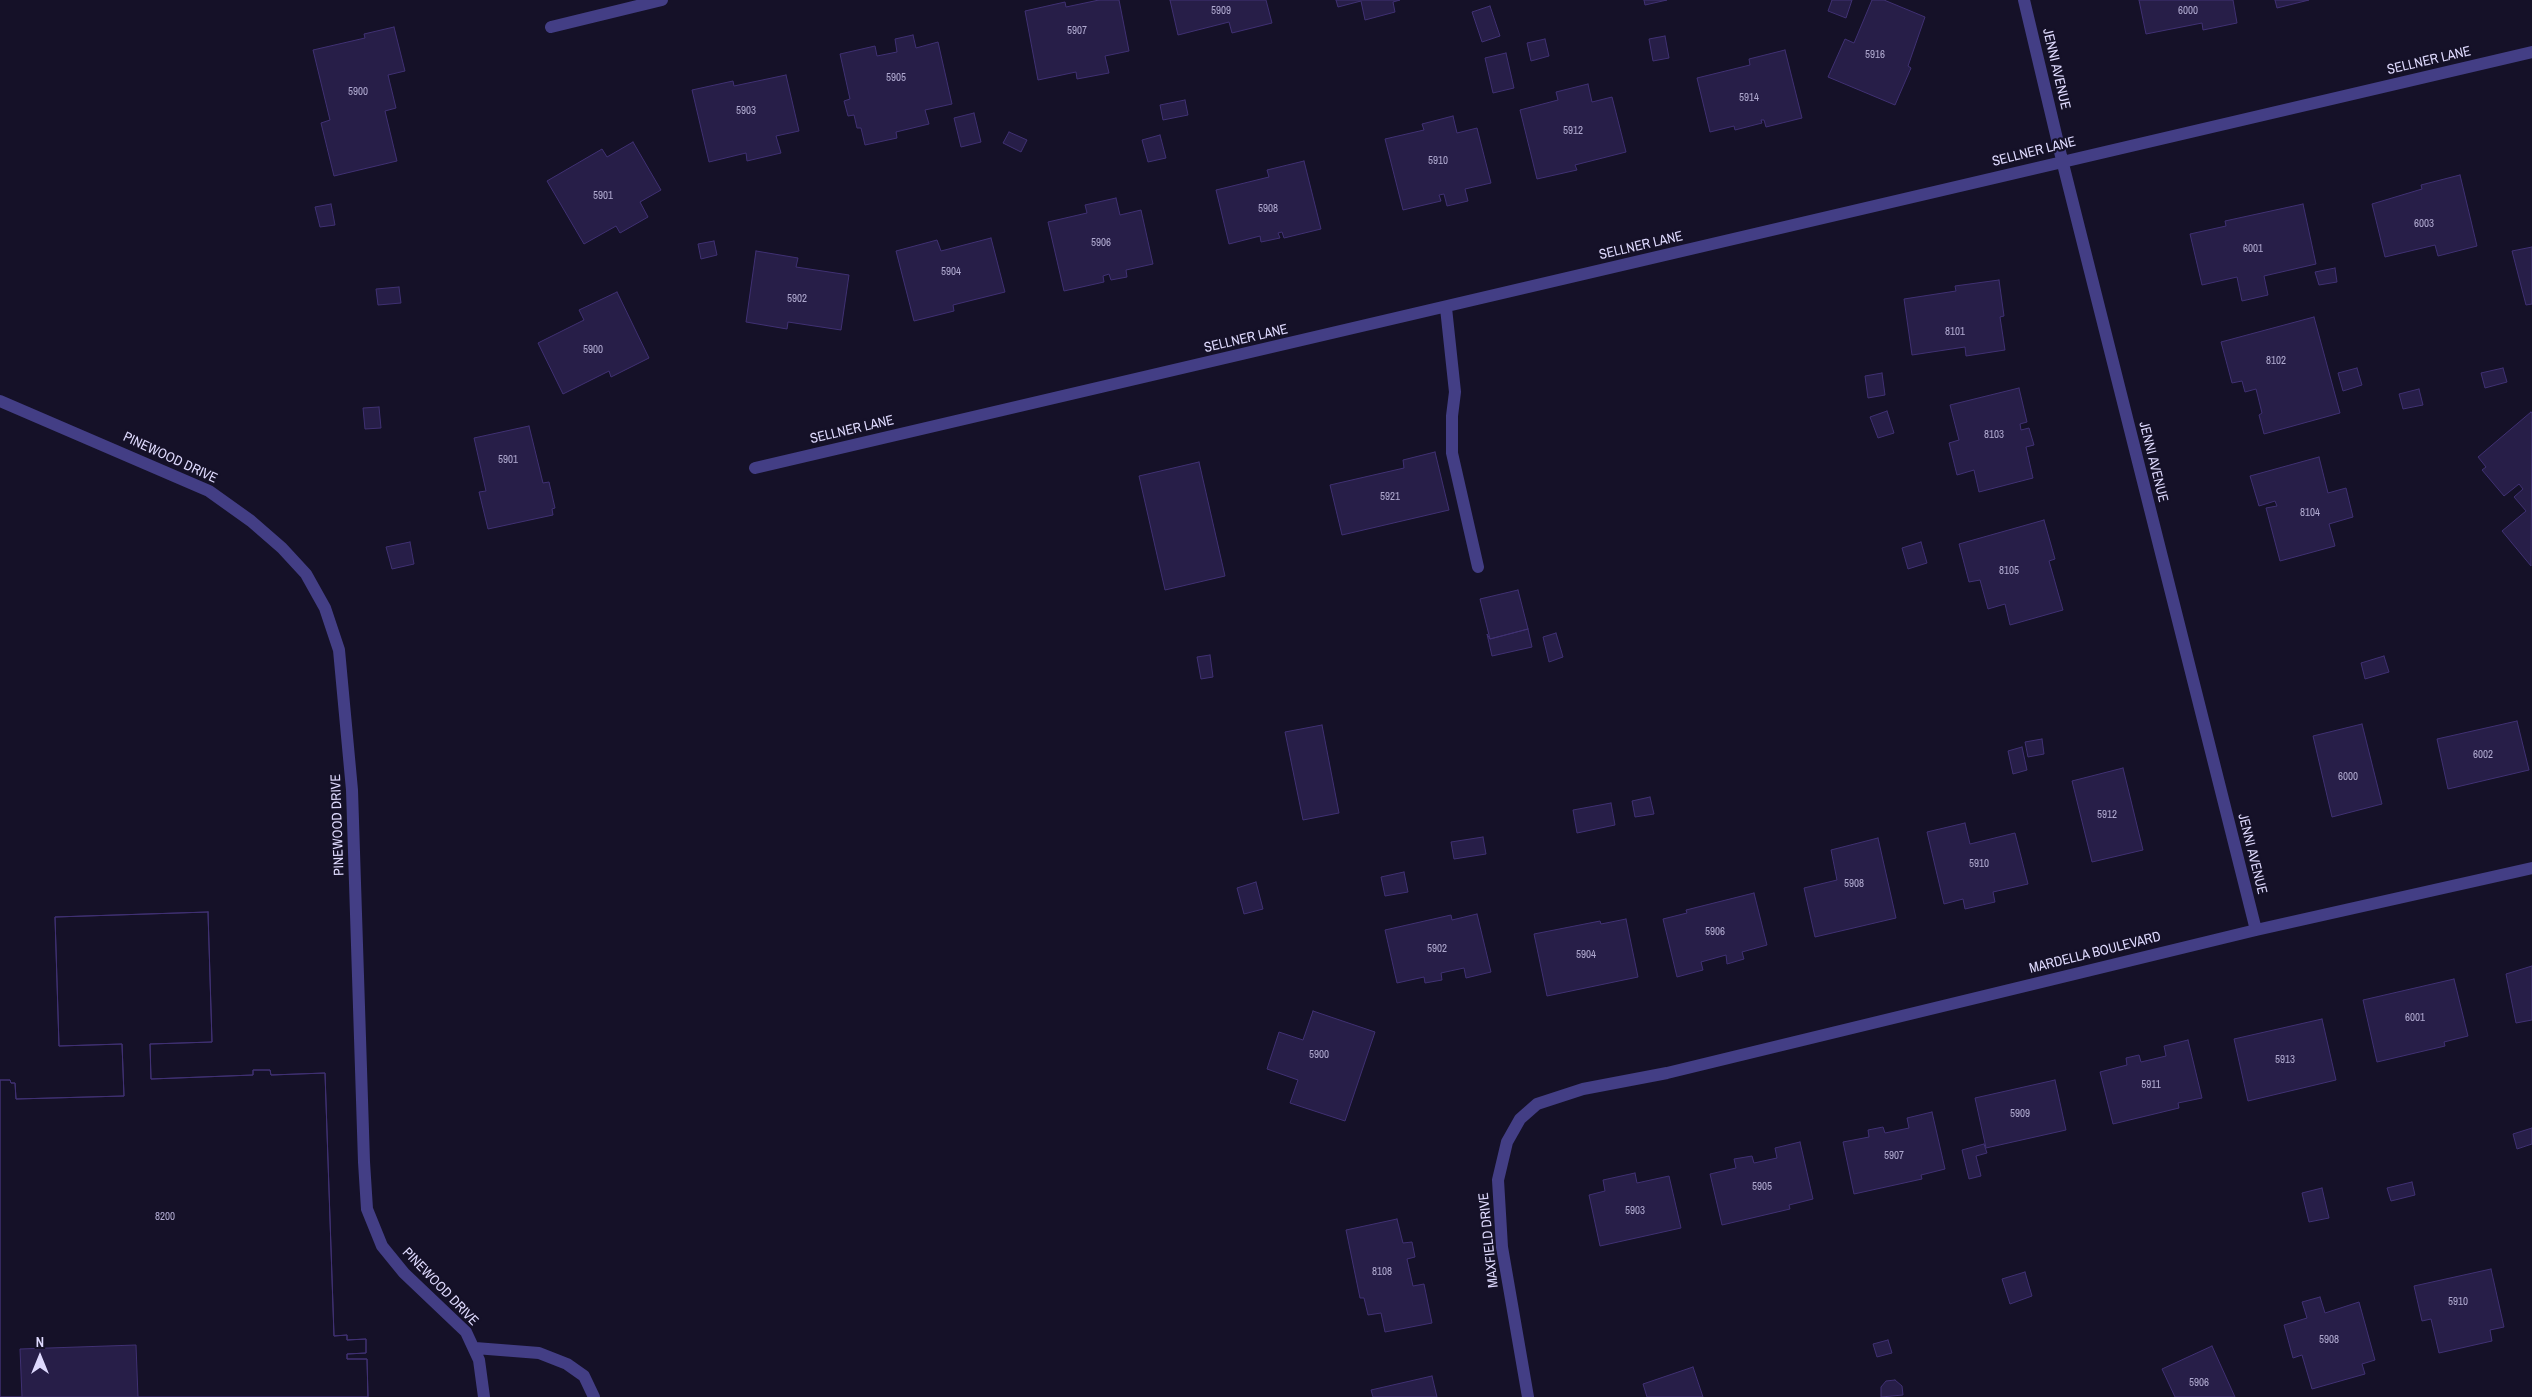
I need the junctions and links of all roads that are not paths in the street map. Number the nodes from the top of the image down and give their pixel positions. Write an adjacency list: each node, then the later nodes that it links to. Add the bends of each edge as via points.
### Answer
1 (662, 0): 3 (street)
2 (2024, 0): 5 (street, JENNI AVENUE)
3 (551, 27)
4 (2532, 52): 5 (street, SELLNER LANE)
5 (2062, 160): 6 (street, SELLNER LANE); 11 (street, JENNI AVENUE)
6 (1446, 308): 8 (street, SELLNER LANE); 9 (street, via 1455,392 1452,453)
7 (0, 401): 13 (street, PINEWOOD DRIVE, via 209,491 282,548 306,574 325,608 340,650 352,790 367,1209 382,1246 404,1274 466,1332)
8 (755, 468)
9 (1478, 567)
10 (2532, 868): 11 (street, MARDELLA BOULEVARD)
11 (2256, 930): 12 (street, MARDELLA BOULEVARD)
12 (1667, 1073): 16 (street, MAXFIELD DRIVE, via 1583,1089 1537,1104 1520,1119 1507,1142 1498,1180 1502,1247)
13 (475, 1348): 14 (street, PINEWOOD DRIVE); 15 (street, via 540,1353 567,1364 584,1376)
14 (484, 1397)
15 (594, 1397)
16 (1528, 1397)

